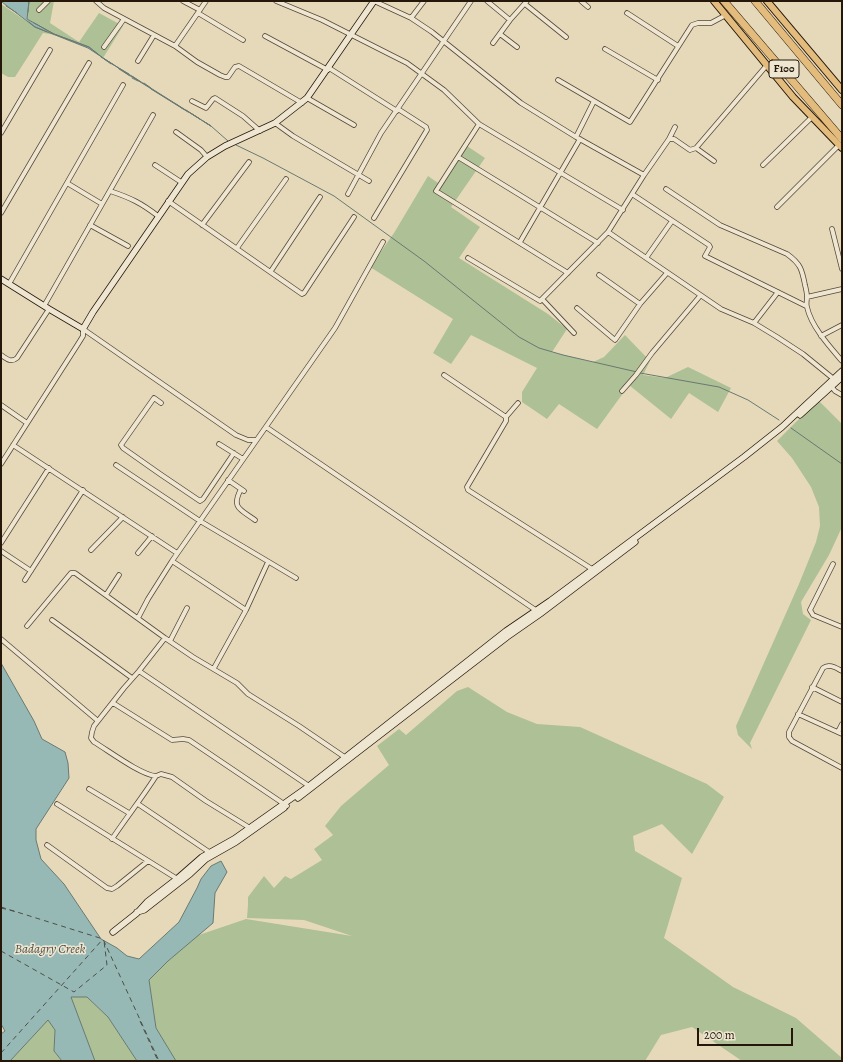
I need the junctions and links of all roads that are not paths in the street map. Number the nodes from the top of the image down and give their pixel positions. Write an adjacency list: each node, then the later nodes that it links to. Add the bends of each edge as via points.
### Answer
1 (48, 1): 17 (street)
2 (96, 1): 22 (street)
3 (183, 1): 18 (street)
4 (206, 1): 18 (street)
5 (276, 1): 26 (street)
6 (374, 1): 21 (street); 26 (street)
7 (424, 1): 21 (street)
8 (471, 1): 30 (street)
9 (488, 1): 23 (street)
10 (581, 1): 16 (street)
11 (714, 1): 20 (main road)
12 (724, 1): 65 (highway, F100)
13 (755, 1): 51 (highway, F100)
14 (767, 1): 46 (main road)
15 (526, 2): 23 (street); 28 (street)
16 (588, 7)
17 (40, 10)
18 (199, 11): 29 (street); 32 (street)
19 (627, 13): 33 (street)
20 (726, 15): 33 (street, via 711,23 692,25); 40 (main road)
21 (411, 18): 30 (street)
22 (124, 19): 25 (street); 34 (street)
23 (510, 20): 24 (street)
24 (500, 34): 31 (street); 35 (street)
25 (154, 35): 32 (street); 38 (street)
26 (351, 35): 41 (street); 42 (street, via 407,63)
27 (265, 36): 41 (street)
28 (566, 37)
29 (242, 40)
30 (444, 41): 42 (street); 62 (street, via 521,102)
31 (493, 43)
32 (175, 46): 50 (street, via 197,62 225,77 239,66)
33 (678, 46): 44 (street)
34 (104, 47)
35 (517, 48)
36 (605, 49): 44 (street)
37 (50, 50): 61 (street)
38 (138, 61)
39 (89, 63): 90 (street)
40 (766, 65): 54 (main road); 66 (street)
41 (328, 69): 47 (street); 52 (street)
42 (422, 74): 52 (street); 56 (street, via 449,95)
43 (558, 80): 49 (street)
44 (658, 80): 49 (street, via 630,122)
45 (123, 85): 79 (street)
46 (842, 90)
47 (307, 98): 50 (street); 57 (street)
48 (192, 101): 59 (street, via 206,108 215,98 243,116)
49 (594, 101): 62 (street)
50 (302, 103): 55 (street)
51 (842, 105)
52 (397, 110): 74 (street); 93 (street, via 426,127 426,130)
53 (153, 115): 81 (street)
54 (812, 118): 65 (main road); 71 (street)
55 (275, 123): 59 (street); 74 (street)
56 (479, 124): 68 (street); 73 (street)
57 (354, 125)
58 (675, 127): 63 (street)
59 (260, 131): 67 (street)
60 (176, 132): 67 (street)
61 (1, 133)
62 (576, 137): 64 (street)
63 (669, 138): 66 (street, via 690,150); 75 (street)
64 (580, 139): 73 (street); 75 (street)
65 (841, 144): 87 (street)
66 (696, 148): 69 (street)
67 (207, 157): 77 (street)
68 (458, 157): 88 (street); 100 (street, via 436,191)
69 (714, 161)
70 (249, 162): 96 (street)
71 (763, 165)
72 (155, 166): 77 (street)
73 (561, 174): 88 (street); 89 (street)
74 (358, 175): 78 (street); 82 (street)
75 (644, 175): 83 (street)
76 (286, 179): 103 (street)
77 (181, 182): 85 (street)
78 (369, 182)
79 (67, 183): 86 (street); 112 (street)
80 (666, 189): 116 (street, via 720,225 788,254 802,270)
81 (110, 191): 86 (street); 91 (street, via 130,197)
82 (348, 194)
83 (632, 194): 89 (street); 94 (street)
84 (320, 197): 107 (street)
85 (168, 201): 91 (street); 96 (street)
86 (102, 204): 95 (street)
87 (777, 207)
88 (541, 208): 100 (street); 101 (street)
89 (622, 210): 98 (street)
90 (1, 213)
91 (158, 216): 124 (street)
92 (354, 217): 107 (street, via 304,293)
93 (374, 218)
94 (672, 221): 105 (street); 114 (street, via 709,245 705,256)
95 (90, 225): 102 (street); 120 (street)
96 (202, 225): 103 (street)
97 (832, 229): 106 (street)
98 (608, 232): 101 (street); 105 (street)
99 (383, 242): 142 (street, via 335,328)
100 (520, 242): 109 (street)
101 (598, 243): 109 (street)
102 (128, 246)
103 (237, 248): 107 (street)
104 (468, 258): 117 (street, via 539,301)
105 (646, 258): 108 (street)
106 (842, 269)
107 (271, 271)
108 (667, 272): 115 (street); 118 (street)
109 (568, 273): 117 (street)
110 (599, 275): 118 (street)
111 (1, 279): 112 (street)
112 (9, 284): 120 (street)
113 (842, 289): 116 (street)
114 (778, 292): 119 (street); 122 (street)
115 (700, 296): 122 (street, via 721,310); 134 (street)
116 (807, 298): 119 (street)
117 (543, 300): 125 (street)
118 (640, 304): 121 (street, via 615,340)
119 (806, 306): 126 (street)
120 (47, 308): 124 (street); 127 (street, via 14,360)
121 (577, 308)
122 (754, 323): 132 (street, via 803,354)
123 (842, 325): 126 (street)
124 (83, 329): 141 (street, via 83,336); 143 (street, via 236,435)
125 (574, 333)
126 (821, 336): 128 (street)
127 (1, 355)
128 (842, 361)
129 (842, 371): 132 (street)
130 (444, 375): 140 (street)
131 (842, 377): 132 (street)
132 (835, 380): 133 (street); 168 (street, via 764,442)
133 (833, 389): 135 (street); 136 (street); 176 (street, via 772,439)
134 (622, 391)
135 (842, 395)
136 (842, 399)
137 (161, 403): 154 (street, via 154,398 122,442 122,446)
138 (518, 403): 140 (street)
139 (1, 406): 141 (street)
140 (506, 417): 168 (street, via 467,489)
141 (27, 423): 144 (street)
142 (266, 427): 143 (street); 176 (street)
143 (256, 440): 148 (street)
144 (13, 444): 147 (street); 151 (street)
145 (219, 444): 146 (street)
146 (234, 453): 148 (street); 154 (street)
147 (3, 457): 149 (street)
148 (243, 459): 152 (street)
149 (1, 464)
150 (116, 465): 158 (street)
151 (49, 468): 153 (street); 160 (street)
152 (228, 480): 155 (street); 157 (street, via 243,490 237,498 237,505)
153 (82, 490): 156 (street); 169 (street)
154 (202, 500): 155 (street)
155 (210, 506): 158 (street)
156 (123, 517): 159 (street); 161 (street)
157 (255, 520)
158 (200, 521): 164 (street); 166 (street)
159 (152, 536): 163 (street); 164 (street)
160 (1, 543)
161 (91, 550)
162 (1, 551): 169 (street)
163 (138, 553)
164 (177, 553): 165 (street)
165 (172, 562): 175 (street); 177 (street)
166 (268, 562): 171 (street); 175 (street)
167 (833, 564): 180 (street, via 810,610 813,614)
168 (592, 569): 176 (street)
169 (31, 571): 172 (street)
170 (119, 575): 173 (street)
171 (296, 578)
172 (25, 580)
173 (106, 595): 177 (street); 179 (street, via 75,573 71,573)
174 (187, 608): 183 (street)
175 (246, 610): 184 (street)
176 (538, 612): 195 (street, via 486,649)
177 (138, 618): 182 (street)
178 (52, 620): 187 (street)
179 (27, 626)
180 (842, 627)
181 (1, 638): 192 (street)
182 (165, 638): 183 (street); 185 (street)
183 (170, 641): 184 (street)
184 (214, 668): 195 (street, via 238,682 251,696)
185 (139, 671): 187 (street); 198 (street)
186 (842, 671): 188 (street, via 825,666)
187 (132, 678): 190 (street)
188 (812, 687): 189 (street); 191 (street)
189 (842, 702)
190 (113, 703): 192 (street); 202 (street, via 172,740 189,740)
191 (798, 714): 194 (street); 196 (street, via 789,732 792,741)
192 (98, 721): 197 (street, via 92,732 94,742 151,776)
193 (842, 724): 194 (street)
194 (840, 733)
195 (346, 758): 198 (street); 202 (street, via 312,788)
196 (842, 768)
197 (156, 776): 201 (street); 204 (street, via 160,774 172,777)
198 (309, 786): 202 (street)
199 (89, 789): 203 (street)
200 (57, 804): 205 (street)
201 (138, 804): 203 (street); 207 (street)
202 (285, 805): 204 (street); 209 (street, via 237,842 206,859)
203 (129, 813): 205 (street)
204 (250, 828): 207 (street)
205 (112, 839): 208 (street)
206 (47, 845): 208 (street, via 112,889)
207 (209, 852): 209 (street)
208 (148, 861): 209 (street)
209 (178, 880): 210 (street, via 147,902)
210 (113, 932)

